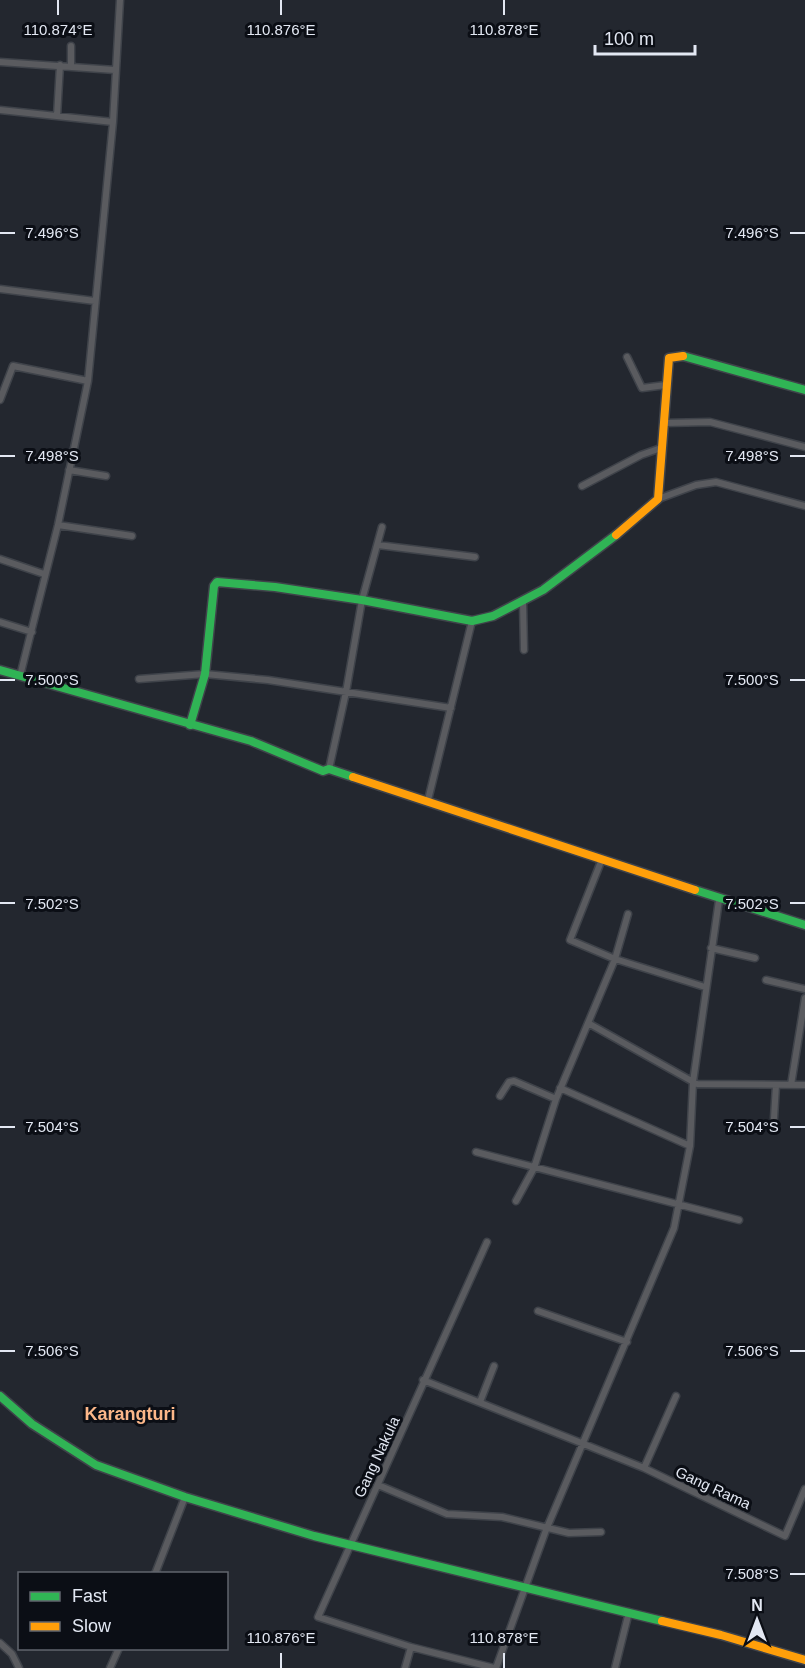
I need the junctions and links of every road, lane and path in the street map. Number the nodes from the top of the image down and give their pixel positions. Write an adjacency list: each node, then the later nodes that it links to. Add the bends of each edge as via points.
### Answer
1 (120, 0): 6 (street)
2 (71, 46): 5 (street)
3 (0, 62): 4 (street)
4 (60, 65): 5 (street); 8 (street)
5 (71, 66): 6 (street)
6 (115, 70): 9 (street)
7 (0, 110): 8 (street)
8 (57, 116): 9 (street)
9 (112, 122): 11 (street)
10 (0, 289): 11 (street)
11 (95, 301): 13 (street)
12 (627, 357): 14 (street, via 642,388)
13 (88, 381): 16 (street, via 13,366); 20 (street)
14 (666, 385): 15 (street, via 666,363 677,355); 17 (street)
15 (805, 390)
16 (0, 400)
17 (664, 423): 18 (street, via 710,422); 19 (street)
18 (805, 447)
19 (661, 448): 22 (street); 23 (street)
20 (69, 470): 21 (street); 25 (street)
21 (106, 476)
22 (582, 486)
23 (658, 499): 24 (street, via 716,482); 33 (street, via 557,581)
24 (805, 506)
25 (58, 525): 27 (street); 31 (street)
26 (382, 527): 28 (street)
27 (132, 536)
28 (378, 545): 29 (street); 32 (street)
29 (475, 557)
30 (0, 559): 31 (street)
31 (44, 574): 36 (street)
32 (362, 600): 34 (street); 39 (street, via 217,582); 42 (street)
33 (523, 603): 34 (street); 37 (street)
34 (472, 621): 43 (street)
35 (0, 622): 36 (street)
36 (32, 632): 40 (street)
37 (524, 650)
38 (0, 670): 40 (street)
39 (205, 674): 41 (street); 42 (street); 44 (street)
40 (20, 676): 44 (street)
41 (139, 679)
42 (346, 692): 43 (street); 45 (street)
43 (451, 708): 46 (street)
44 (190, 725): 45 (street, via 251,741 323,771)
45 (329, 769): 46 (street)
46 (428, 800): 47 (street)
47 (602, 859): 48 (street); 53 (street, via 570,938 573,943)
48 (719, 900): 50 (street); 51 (street)
49 (628, 914): 53 (street)
50 (805, 926)
51 (711, 948): 52 (street); 55 (street)
52 (754, 958)
53 (615, 959): 55 (street); 58 (street)
54 (766, 980): 56 (street)
55 (705, 987): 59 (street)
56 (805, 989)
57 (805, 998): 61 (street)
58 (588, 1023): 59 (street); 63 (street)
59 (693, 1082): 60 (street); 67 (street)
60 (776, 1085): 61 (street); 66 (street)
61 (791, 1085): 62 (street)
62 (805, 1085)
63 (560, 1088): 65 (street); 67 (street)
64 (500, 1096): 65 (street, via 514,1081)
65 (556, 1099): 69 (street)
66 (774, 1118)
67 (690, 1146): 71 (street)
68 (476, 1152): 69 (street)
69 (534, 1168): 70 (street); 71 (street)
70 (516, 1201)
71 (681, 1205): 72 (street); 75 (street)
72 (739, 1220)
73 (487, 1242): 77 (street, Gang Nakula)
74 (538, 1311): 75 (street)
75 (627, 1342): 81 (street)
76 (494, 1366): 80 (street)
77 (423, 1380): 80 (street, Gang Rama); 83 (street, Gang Nakula)
78 (676, 1395): 82 (street)
79 (0, 1396): 85 (street, via 32,1424 96,1465)
80 (480, 1402): 81 (street, Gang Rama)
81 (583, 1442): 82 (street, Gang Rama); 86 (street)
82 (644, 1468): 84 (street, Gang Rama, via 785,1536)
83 (378, 1485): 86 (street, via 447,1515 502,1517); 88 (street, Gang Nakula)
84 (805, 1489)
85 (185, 1497): 88 (street); 89 (street)
86 (546, 1530): 87 (street); 90 (street)
87 (602, 1532)
88 (349, 1544): 90 (street); 93 (street, Gang Nakula, via 318,1618)
89 (156, 1572)
90 (526, 1590): 91 (street); 99 (street)
91 (629, 1612): 95 (street); 100 (street)
92 (0, 1643): 96 (street)
93 (411, 1647): 98 (street); 99 (street)
94 (118, 1650): 97 (street)
95 (805, 1660)
96 (20, 1668)
97 (110, 1668)
98 (405, 1668)
99 (495, 1668)
100 (615, 1668)

